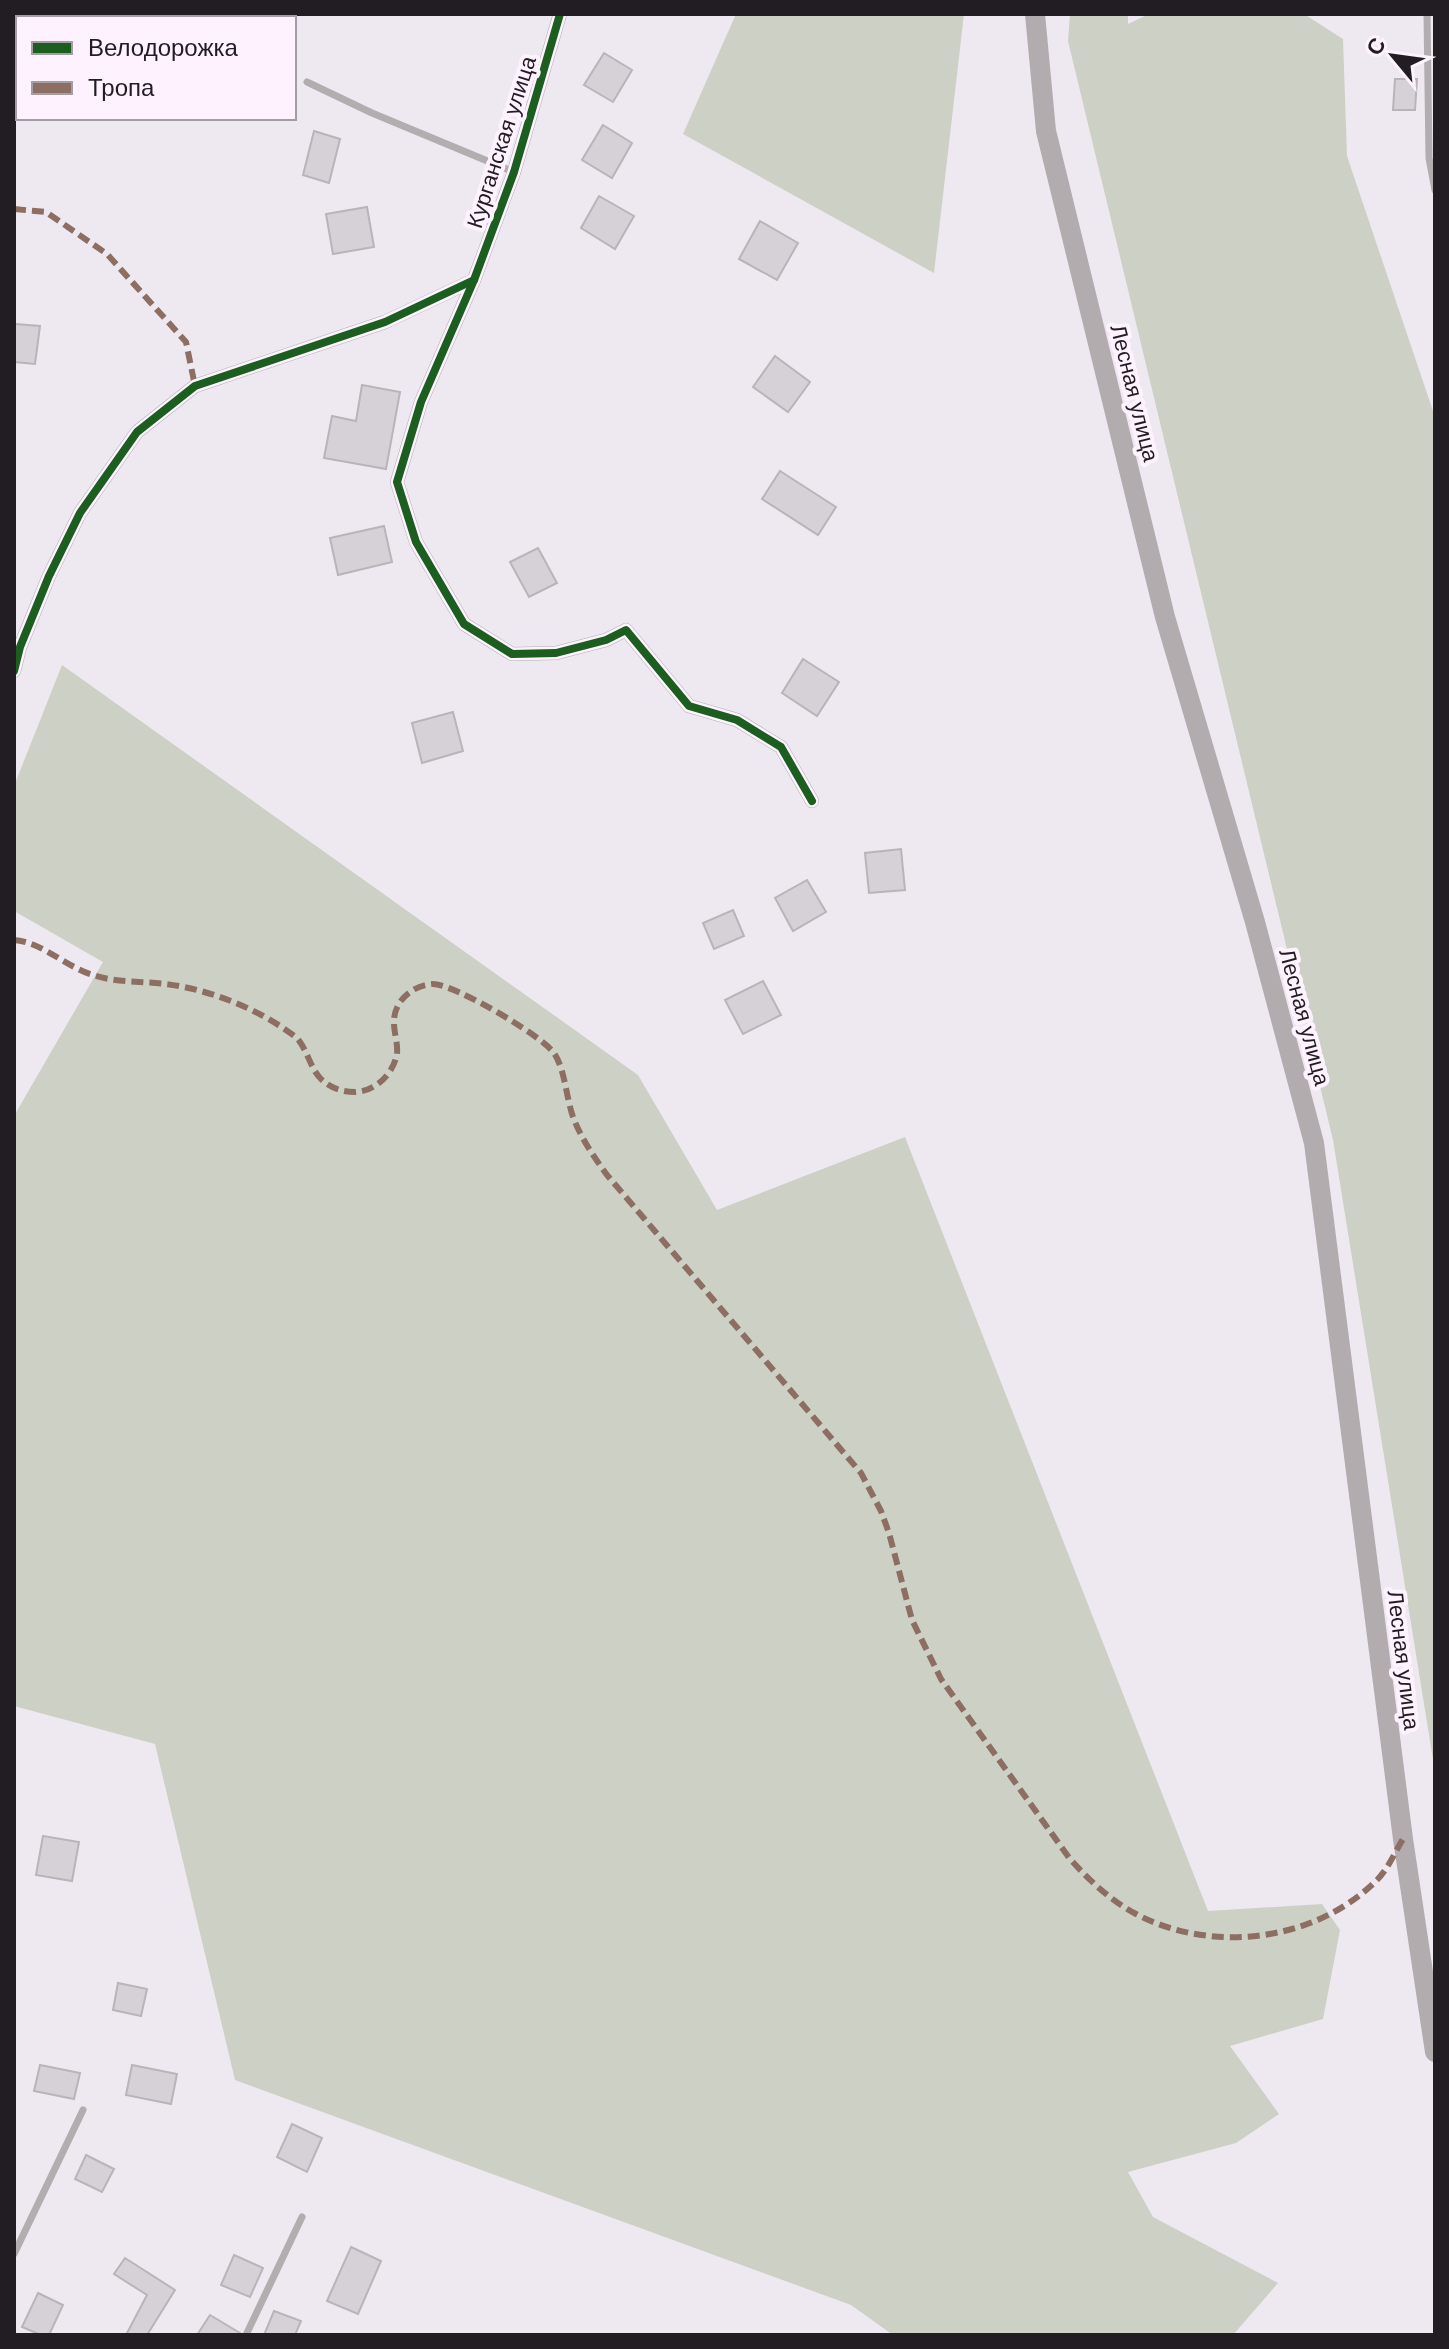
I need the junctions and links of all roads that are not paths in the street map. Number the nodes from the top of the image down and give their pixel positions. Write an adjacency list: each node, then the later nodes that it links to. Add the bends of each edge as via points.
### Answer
1 (560, 14): 5 (street, Курганская улица)
2 (1035, 14): 10 (main road, Лесная улица, via 1046,131 1165,617 1314,1143)
3 (1427, 14): 6 (lane, via 1429,158)
4 (307, 82): 5 (lane)
5 (514, 172): 7 (street, Курганская улица)
6 (1435, 190)
7 (474, 280): 8 (street, via 385,322 195,386 137,432 80,513 43,591); 9 (street, Курганская улица, via 421,402 397,482 416,542 464,624 512,654 556,653 626,630 689,706 737,720 781,747)
8 (14, 671)
9 (812, 801)
10 (1435, 2052)
11 (83, 2110): 13 (lane)
12 (302, 2217): 14 (lane)
13 (14, 2254)
14 (246, 2335)

